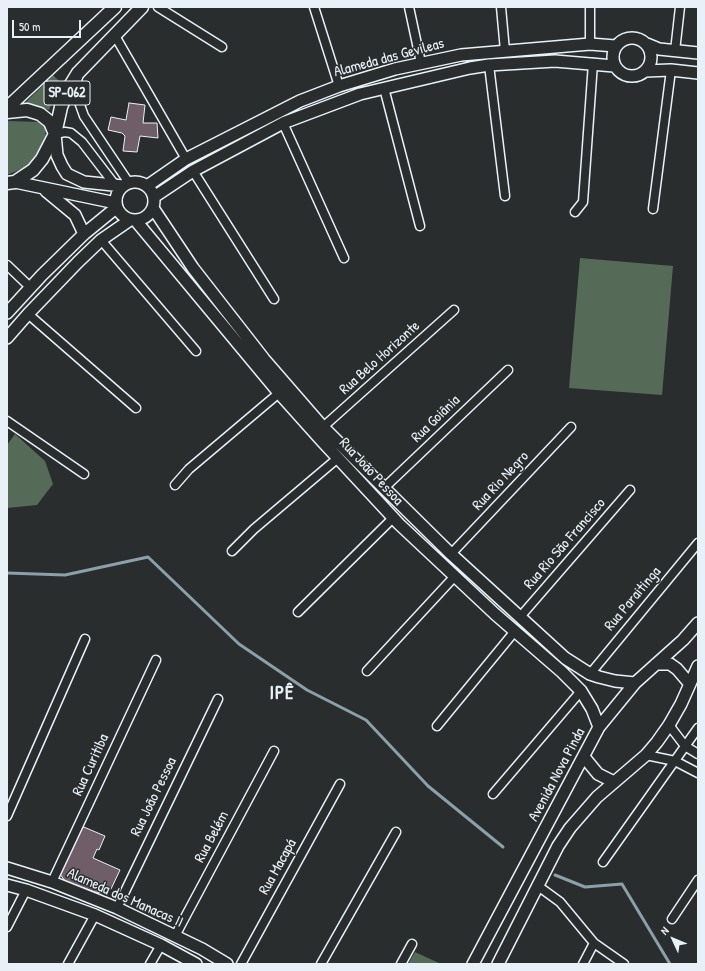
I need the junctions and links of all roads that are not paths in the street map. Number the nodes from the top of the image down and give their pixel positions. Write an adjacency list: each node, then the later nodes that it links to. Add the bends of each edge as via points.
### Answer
1 (115, 7): 27 (main road, SP-062)
2 (142, 7): 9 (main road, SP-062)
3 (158, 7): 12 (street)
4 (314, 7): 25 (street)
5 (409, 7): 17 (street)
6 (501, 7): 14 (street)
7 (590, 7): 10 (street)
8 (680, 7): 15 (street)
9 (114, 34): 23 (main road, SP-062); 31 (street)
10 (590, 44): 13 (street, Alameda das Gevileas); 14 (street, Alameda das Gevileas)
11 (647, 44): 13 (street, via 630,37); 15 (street); 22 (street, via 651,55 649,67)
12 (222, 46)
13 (615, 46): 20 (street, via 612,56)
14 (505, 51): 17 (street, Alameda das Gevileas, via 461,55)
15 (675, 51): 16 (street)
16 (698, 53)
17 (421, 63): 25 (street, Alameda das Gevileas)
18 (593, 64): 19 (street, Alameda das Gevileas, via 556,60); 20 (street, Alameda das Gevileas); 41 (street, via 583,202)
19 (488, 65): 26 (street, Alameda das Gevileas); 37 (street)
20 (614, 66): 22 (street, via 628,76)
21 (671, 70): 22 (street); 24 (street); 40 (street)
22 (645, 71)
23 (78, 73): 30 (main road, SP-062, via 61,108); 34 (street, via 76,89 84,116)
24 (698, 73)
25 (339, 86): 31 (street, Alameda das Gevileas, via 300,101)
26 (384, 88): 29 (street, Alameda das Gevileas, via 340,101); 43 (street)
27 (7, 108)
28 (7, 112): 30 (main road, SP-062, via 27,110 40,114 50,122)
29 (283, 123): 32 (street, Alameda das Gevileas); 46 (street)
30 (55, 134): 33 (main road, SP-062, via 42,159 32,170); 34 (street, via 71,133); 34 (street, via 57,155 68,174 84,182)
31 (186, 159): 35 (street, Alameda das Gevileas)
32 (193, 171): 38 (street, Alameda das Gevileas); 49 (street)
33 (10, 182): 36 (street)
34 (122, 185): 35 (street, via 135,182); 39 (street)
35 (147, 186): 38 (street)
36 (40, 188): 39 (street); 44 (street, via 75,215)
37 (505, 196)
38 (154, 203): 42 (street, Alameda das Gevileas, via 146,217); 59 (street, Rua João Pessoa, via 198,274 264,359)
39 (116, 205): 42 (street, via 120,213); 44 (street)
40 (653, 209)
41 (575, 212)
42 (133, 220): 45 (street, Alameda das Gevileas); 56 (street, Rua João Pessoa)
43 (420, 226)
44 (84, 234): 48 (street)
45 (101, 240): 52 (street, Alameda das Gevileas); 54 (street)
46 (344, 258)
47 (7, 265): 48 (street)
48 (30, 287): 51 (street)
49 (274, 299)
50 (454, 310): 59 (street, Rua Belo Horizonte)
51 (7, 313)
52 (28, 314): 53 (street, Alameda das Gevileas); 57 (street)
53 (7, 338)
54 (196, 351)
55 (508, 370): 64 (street, Rua Goiânia)
56 (279, 393): 61 (street, Rua João Pessoa); 63 (street, via 189,469)
57 (136, 408)
58 (7, 421): 62 (street)
59 (323, 427): 64 (street, Rua João Pessoa)
60 (571, 427): 69 (street, Rua Rio Negro)
61 (338, 458): 66 (street, Rua João Pessoa); 68 (street, via 254,529)
62 (84, 474)
63 (175, 485)
64 (384, 488): 69 (street, Rua João Pessoa)
65 (630, 490): 72 (street, Rua Rio São Francisco)
66 (393, 518): 70 (street, Rua João Pessoa); 71 (street)
67 (698, 543): 80 (street, Rua Paraitinga)
68 (232, 551)
69 (451, 554): 72 (street, Rua João Pessoa)
70 (455, 576): 74 (street, Rua João Pessoa); 79 (street)
71 (298, 612)
72 (520, 617): 80 (street, Rua João Pessoa, via 565,658)
73 (698, 623): 77 (street, Avenida Nova Pinda)
74 (515, 631): 83 (street, Rua João Pessoa); 86 (street)
75 (85, 639): 99 (street)
76 (156, 660): 104 (street, Rua Curitiba)
77 (656, 664): 81 (street, Avenida Nova Pinda); 82 (street, via 670,664)
78 (698, 666): 82 (street)
79 (367, 671)
80 (590, 674): 81 (street, Rua João Pessoa)
81 (634, 683): 87 (street, Avenida Nova Pinda)
82 (689, 684): 85 (street)
83 (580, 691): 87 (street, Rua João Pessoa, via 592,709); 98 (street)
84 (218, 699): 110 (street, Rua João Pessoa)
85 (669, 725): 89 (street); 92 (street)
86 (437, 726)
87 (599, 727): 93 (street, Avenida Nova Pinda)
88 (698, 728): 89 (street)
89 (685, 746): 91 (street); 94 (street)
90 (274, 751): 114 (street, Rua Belém)
91 (698, 754)
92 (646, 755): 94 (street); 96 (street)
93 (584, 757): 96 (street, via 598,774); 125 (street, Avenida Nova Pinda)
94 (675, 761): 95 (street); 101 (street)
95 (698, 773)
96 (614, 782): 106 (street, via 570,828)
97 (340, 784): 122 (street, Rua Macapá)
98 (493, 794)
99 (7, 816)
100 (396, 832): 123 (street)
101 (603, 862)
102 (7, 868): 104 (street, Alameda dos Manacas II)
103 (698, 880): 112 (street)
104 (52, 882): 108 (street, Alameda dos Manacas II)
105 (7, 885): 107 (street, Alameda dos Manacas II)
106 (538, 886): 115 (street, via 560,902); 126 (street)
107 (26, 890): 109 (street, Alameda dos Manacas II); 113 (street)
108 (73, 891): 109 (street); 110 (street, Alameda dos Manacas II)
109 (67, 905): 111 (street, Alameda dos Manacas II)
110 (117, 908): 114 (street, Alameda dos Manacas II)
111 (95, 915): 117 (street, Alameda dos Manacas II); 118 (street)
112 (672, 919)
113 (7, 927)
114 (175, 936): 121 (street, Alameda dos Manacas II)
115 (594, 943): 127 (street); 128 (street)
116 (412, 944): 124 (street)
117 (161, 945): 119 (street); 120 (street, Alameda dos Manacas II)
118 (68, 964)
119 (150, 964)
120 (196, 964)
121 (226, 964)
122 (241, 964)
123 (321, 964)
124 (401, 964)
125 (473, 964)
126 (498, 964)
127 (583, 964)
128 (624, 964)

